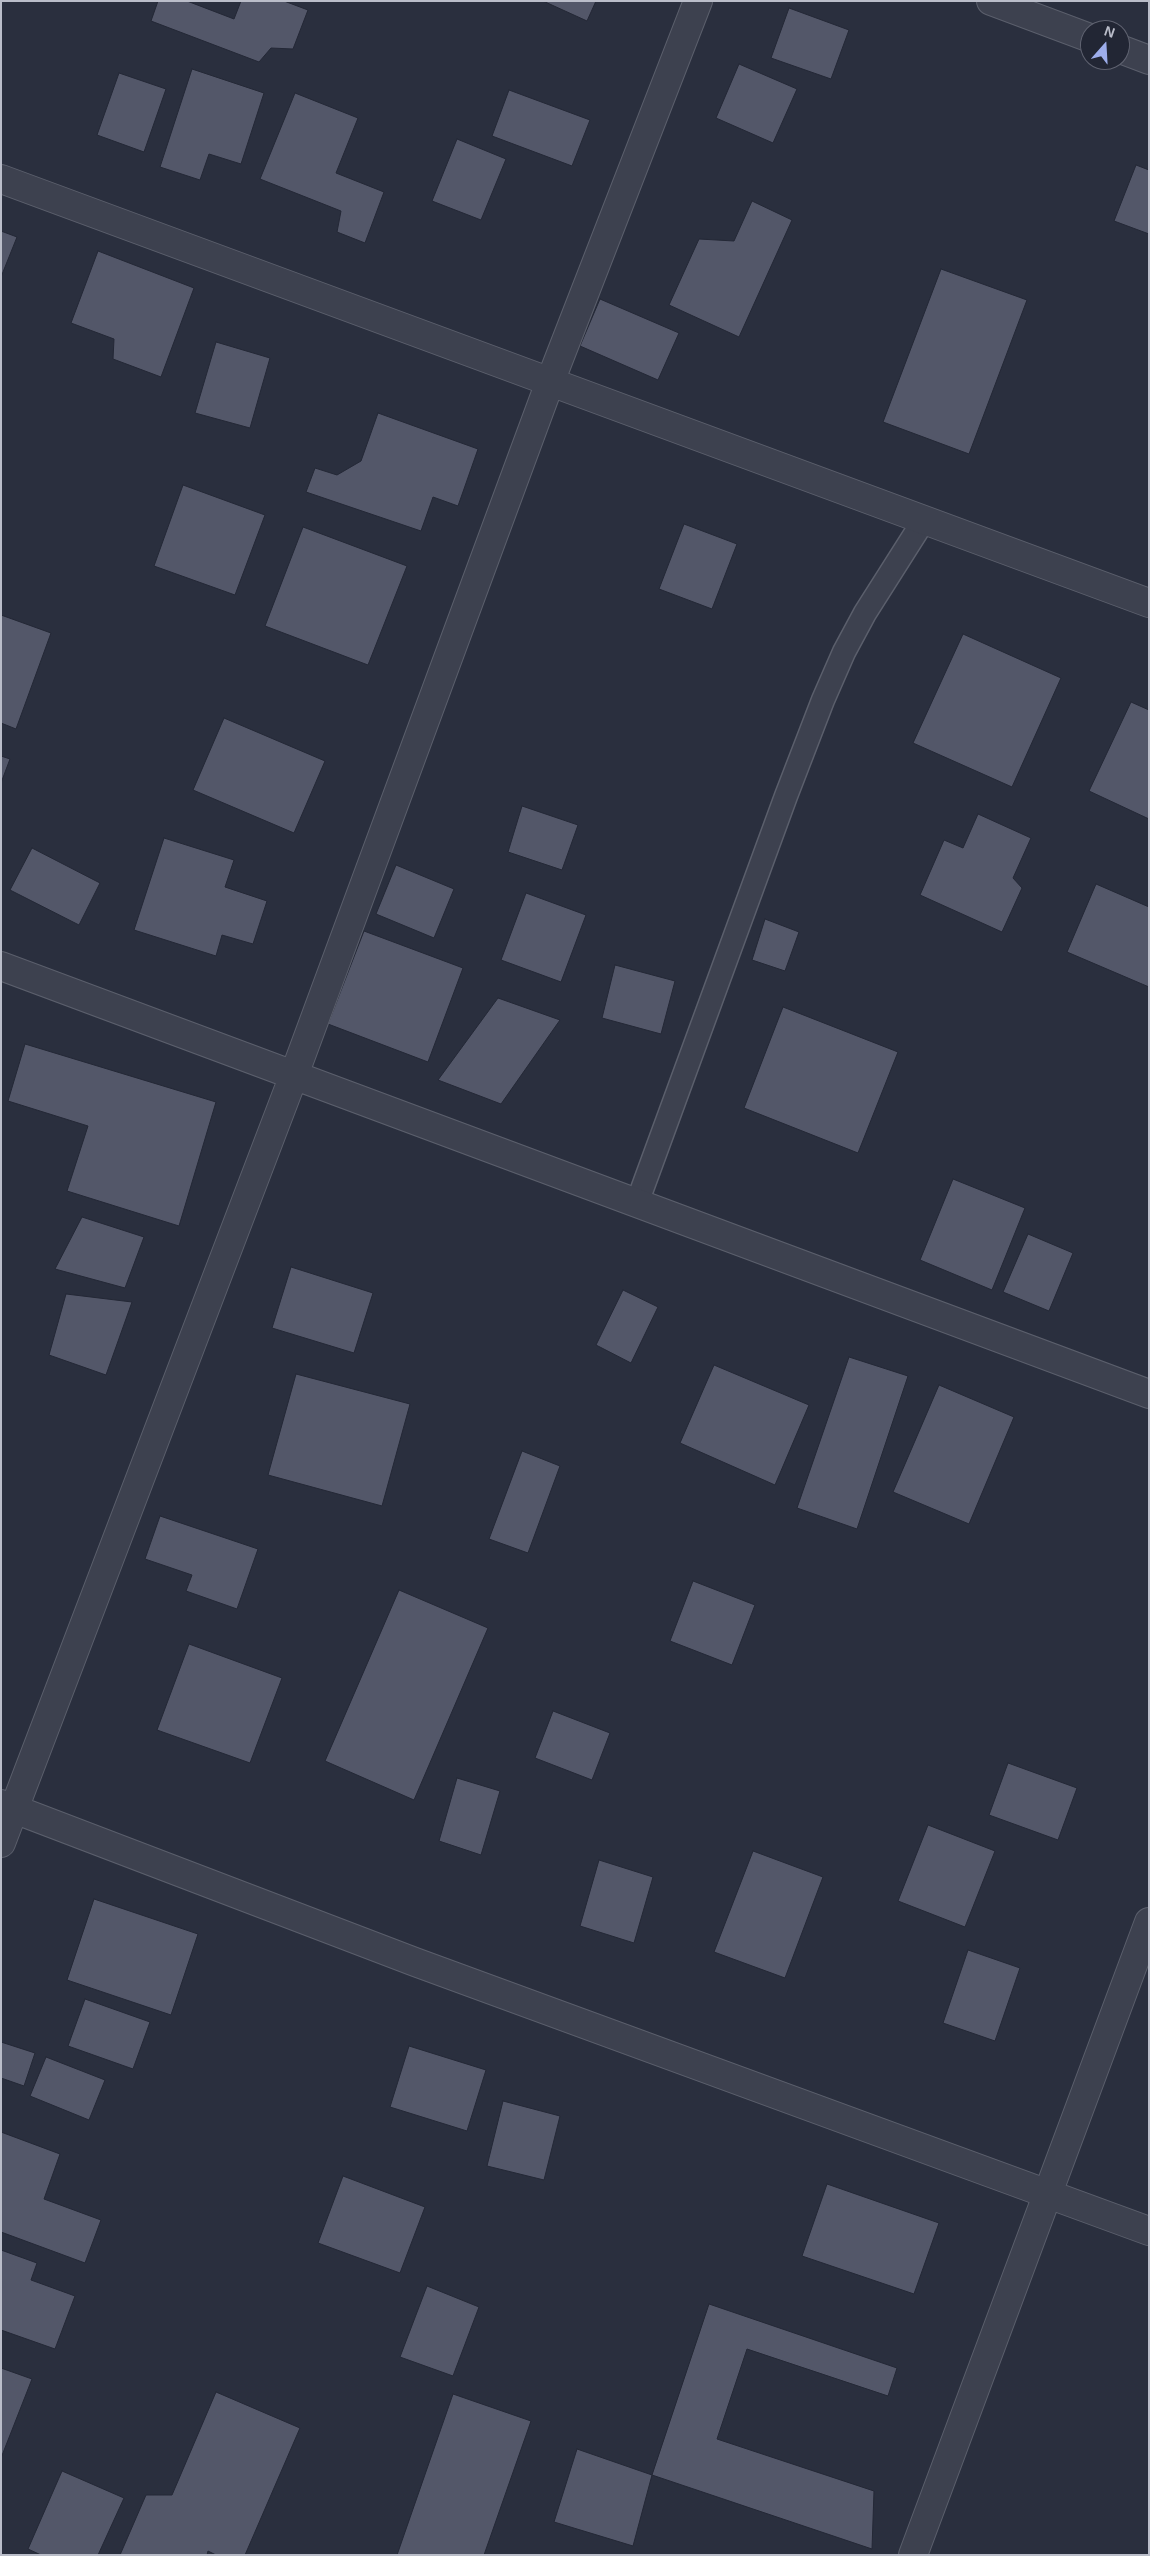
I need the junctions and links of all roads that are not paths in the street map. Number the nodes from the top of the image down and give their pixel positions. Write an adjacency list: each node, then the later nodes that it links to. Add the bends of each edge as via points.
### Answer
1 (698, 1): 7 (street)
2 (991, 1): 3 (street)
3 (1080, 34)
4 (1130, 53): 5 (street)
5 (1149, 60)
6 (1, 179): 7 (street)
7 (550, 382): 8 (street); 11 (street)
8 (924, 520): 9 (street); 12 (lane, via 865,613 823,700)
9 (1149, 603)
10 (1, 966): 11 (street)
11 (294, 1075): 12 (street); 14 (street)
12 (637, 1203): 13 (street)
13 (1149, 1394)
14 (8, 1807): 15 (street); 17 (street, via 424,1965)
15 (1, 1842)
16 (1149, 1922): 17 (street)
17 (1046, 2193): 18 (street); 19 (street)
18 (1149, 2231)
19 (913, 2555)

